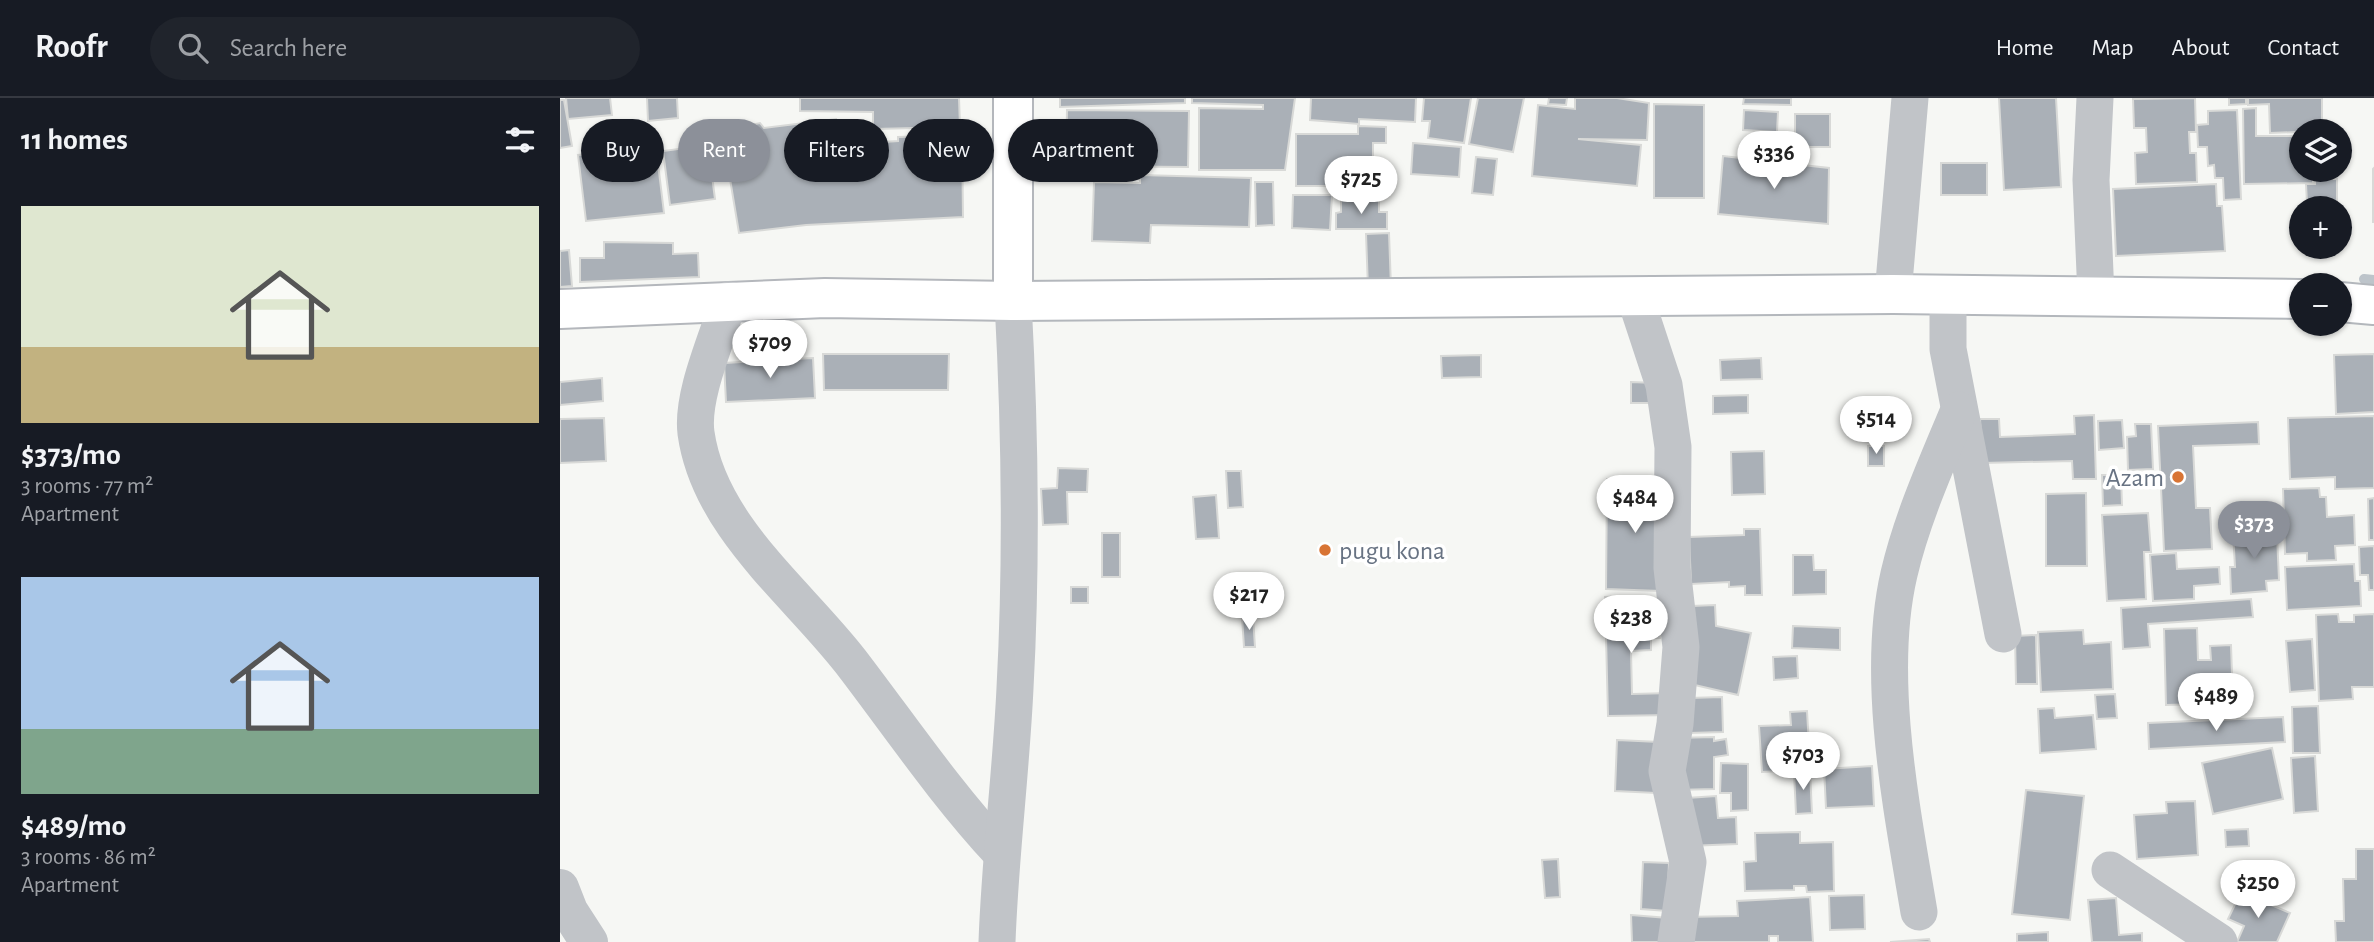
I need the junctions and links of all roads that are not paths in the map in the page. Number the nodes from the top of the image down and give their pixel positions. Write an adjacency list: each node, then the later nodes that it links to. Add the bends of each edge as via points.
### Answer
1 (1013, 98): 10 (main road)
2 (1910, 98): 4 (street)
3 (2095, 98): 6 (street, via 2091,180)
4 (1893, 294): 5 (main road); 7 (main road)
5 (1948, 295): 6 (main road); 14 (street, via 1948,349)
6 (2095, 296): 8 (main road)
7 (1635, 297): 10 (main road); 22 (street, via 1664,385 1673,447 1672,568 1681,647 1667,771 1688,862)
8 (2289, 299)
9 (729, 300): 10 (main road); 13 (main road); 16 (street, via 697,404 701,460 716,495 748,543 849,659)
10 (1013, 302): 16 (street, via 1019,584)
11 (2352, 303): 12 (main road)
12 (2374, 305)
13 (560, 309)
14 (1958, 410): 15 (street); 19 (street, via 1914,525 1899,575 1891,627 1896,767)
15 (2003, 634)
16 (1001, 853): 21 (street)
17 (2110, 870): 23 (street)
18 (560, 888): 20 (street)
19 (1919, 912)
20 (589, 942)
21 (997, 942)
22 (1676, 942)
23 (2219, 942)

